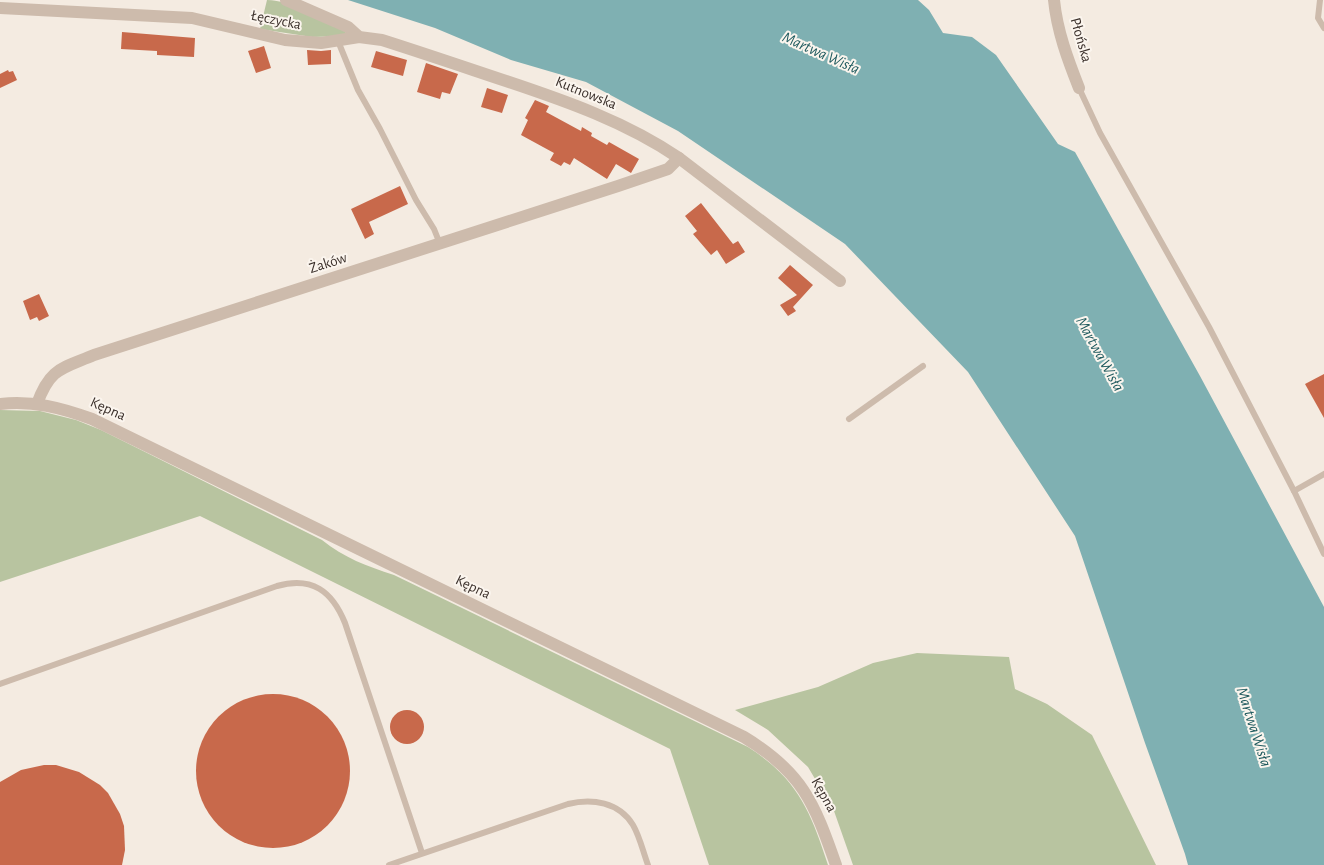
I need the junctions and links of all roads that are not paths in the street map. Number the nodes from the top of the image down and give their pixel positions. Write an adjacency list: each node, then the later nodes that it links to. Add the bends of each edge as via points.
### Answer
1 (286, 0): 6 (street, Kutnowska, via 348,27)
2 (1054, 0): 8 (street, Płońska, via 1068,60)
3 (1320, 0): 5 (lane, via 1318,18)
4 (0, 8): 7 (street, Łęczycka, via 192,18 285,40)
5 (1324, 28)
6 (359, 37): 7 (street, Łęczycka); 9 (street, Kutnowska, via 382,40 588,109)
7 (338, 41): 10 (lane, via 358,90)
8 (1079, 88): 17 (lane, via 1100,133 1209,327)
9 (679, 158): 10 (street, Żaków, via 660,172); 11 (street, Kutnowska)
10 (440, 244): 14 (street, Żaków, via 94,355 53,374)
11 (840, 281)
12 (923, 366): 15 (lane)
13 (0, 404): 14 (street)
14 (37, 404): 23 (street, Kępna, via 64,409 109,426 744,737 781,762 796,778 812,802)
15 (849, 419)
16 (1324, 474): 17 (lane)
17 (1294, 491): 18 (lane)
18 (1324, 554)
19 (0, 684): 20 (lane, via 277,586 299,582 318,588 340,610)
20 (422, 853): 21 (lane); 22 (lane, via 568,804 593,800 616,809 628,819 637,833)
21 (389, 865)
22 (648, 865)
23 (836, 865)

